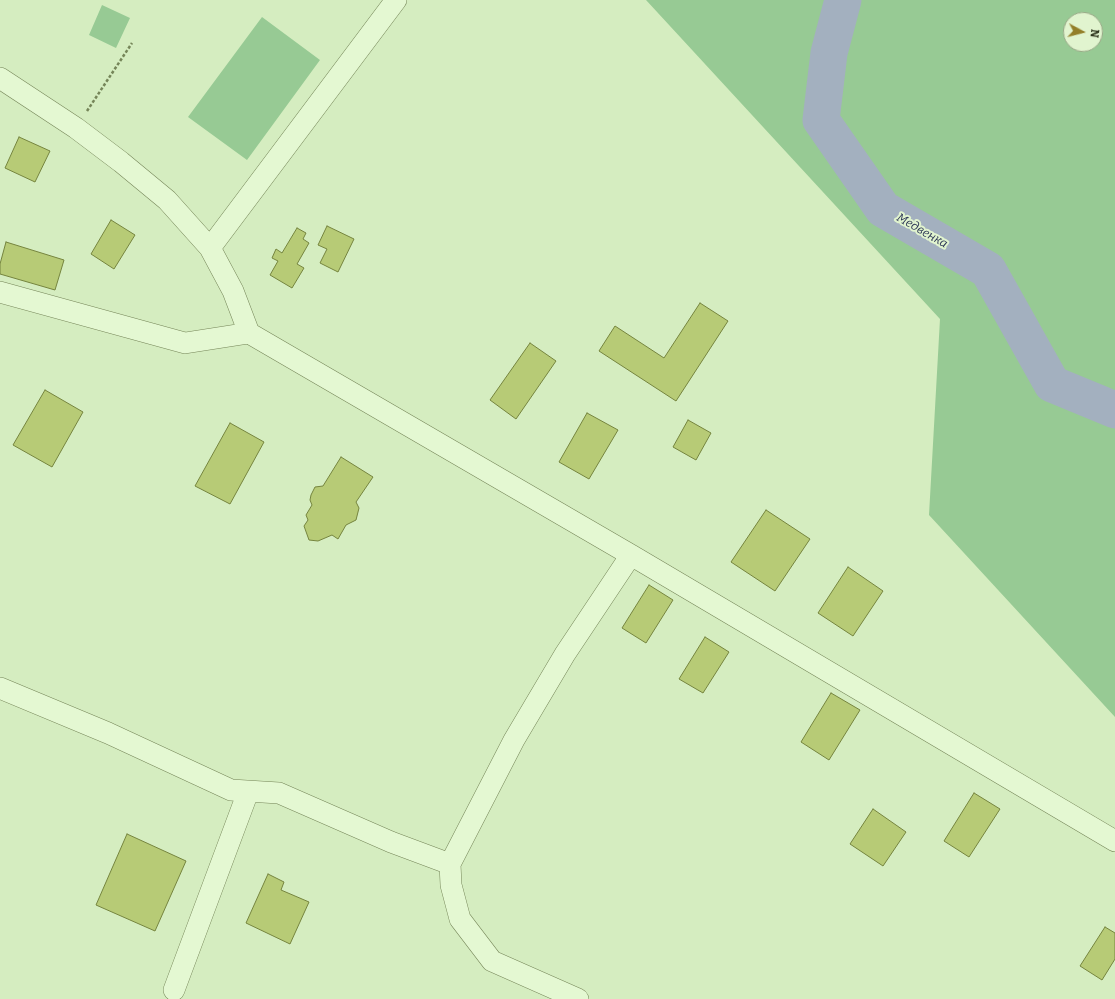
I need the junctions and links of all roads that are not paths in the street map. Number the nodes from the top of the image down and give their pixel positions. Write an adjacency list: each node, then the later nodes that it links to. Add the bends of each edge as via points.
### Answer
1 (396, 0): 3 (street)
2 (0, 78): 3 (street, via 76,128 121,162 167,200)
3 (210, 248): 5 (street, via 233,290)
4 (0, 292): 5 (street, via 185,343)
5 (249, 333): 6 (street)
6 (631, 555): 9 (street); 10 (street, via 553,674 514,740)
7 (0, 688): 8 (street, via 108,733 231,790)
8 (248, 792): 10 (street, via 279,793 391,842); 11 (street)
9 (1115, 841)
10 (450, 864): 12 (street, via 451,885 460,920 492,961)
11 (174, 990)
12 (578, 999)

